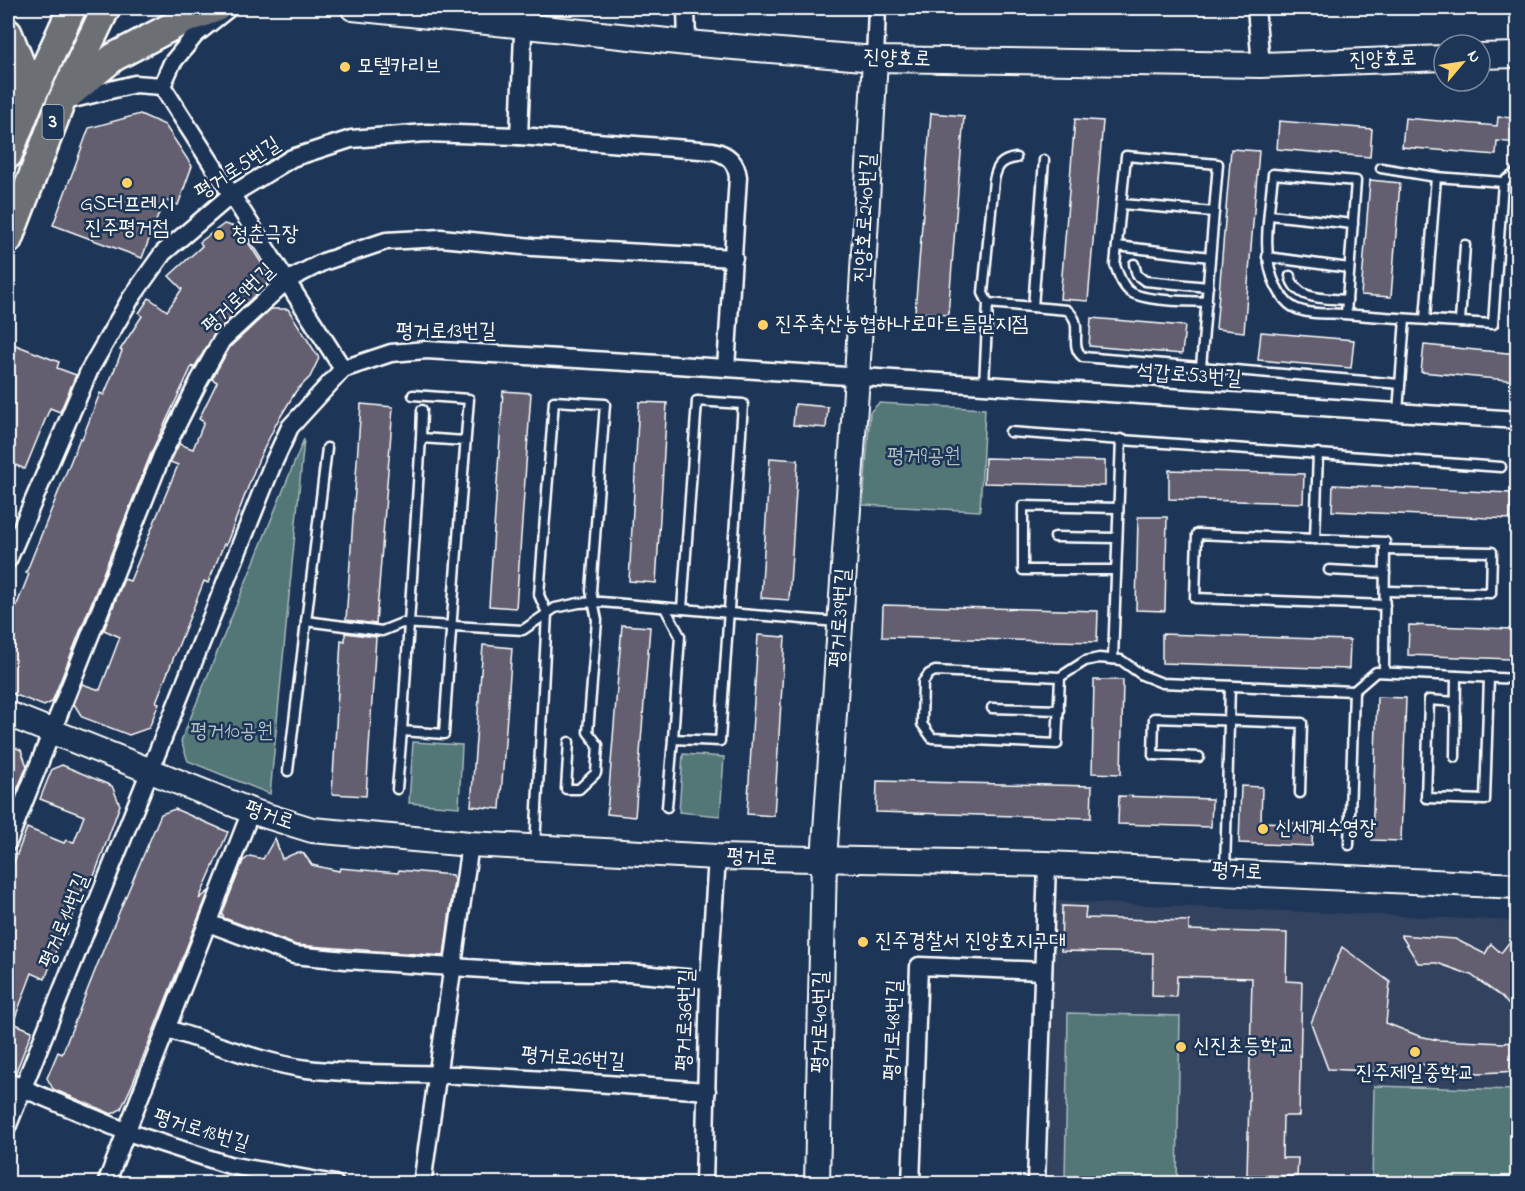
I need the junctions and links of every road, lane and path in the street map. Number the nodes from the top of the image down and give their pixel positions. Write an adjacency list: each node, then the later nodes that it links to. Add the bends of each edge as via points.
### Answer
1 (72, 8): 19 (main road, 3)
2 (106, 8): 18 (main road, 3)
3 (216, 8): 18 (main road, via 186,19 114,57)
4 (229, 8): 17 (street, via 195,35 172,63)
5 (353, 8): 9 (street, 진양호로)
6 (686, 8): 11 (street)
7 (877, 8): 15 (street)
8 (1256, 8): 16 (street)
9 (524, 17): 11 (street, 진양호로); 20 (street)
10 (8, 33): 19 (main road, via 22,68)
11 (687, 43): 15 (street, 진양호로)
12 (1518, 55): 13 (street)
13 (1492, 56)
14 (1432, 58): 16 (street, 진양호로)
15 (875, 59): 16 (street, 진양호로); 55 (street, 진양호로240번길)
16 (1260, 65)
17 (162, 86): 18 (street, via 135,84); 28 (street)
18 (61, 102): 33 (main road, 3)
19 (28, 105): 21 (main road, 3)
20 (519, 136): 28 (street, 평거로5번길, via 426,133 351,139 292,158); 38 (street, 평거로5번길, via 713,151 728,156 738,177)
21 (8, 155)
22 (1016, 158): 46 (lane, via 999,164 994,180 982,293)
23 (1044, 160): 47 (lane)
24 (1381, 168): 26 (lane)
25 (1518, 172): 27 (lane)
26 (1436, 177): 27 (lane); 50 (lane)
27 (1503, 182): 51 (lane, via 1493,324)
28 (231, 195): 42 (street); 74 (street, 평거로5번길, via 162,253 131,298 90,369)
29 (1122, 204): 30 (lane); 30 (lane, via 1126,156 1218,164); 35 (lane)
30 (1214, 212): 36 (lane)
31 (1270, 216): 32 (lane); 32 (lane, via 1273,174 1356,181); 37 (lane)
32 (1353, 224): 40 (lane)
33 (8, 240)
34 (1466, 245): 51 (lane)
35 (1117, 246): 36 (lane); 45 (lane, via 1115,265 1127,290 1138,296)
36 (1210, 256): 43 (lane)
37 (1267, 257): 40 (lane); 48 (lane, via 1276,286 1294,308)
38 (734, 258): 42 (street, 평거로9번길, via 533,248 441,238 386,241 323,262); 53 (street)
39 (1134, 264): 43 (lane, via 1137,275 1145,281)
40 (1349, 268): 44 (lane)
41 (1290, 276): 44 (lane, via 1292,285 1305,295)
42 (286, 281): 54 (street); 102 (street, 평거로9번길, via 222,340 199,381 162,455)
43 (1208, 287): 45 (lane)
44 (1347, 300): 48 (lane)
45 (1207, 302): 52 (lane)
46 (988, 303): 47 (lane); 57 (lane)
47 (1033, 307): 52 (lane, via 1067,310 1073,315 1077,327 1075,348 1083,357)
48 (1346, 314): 49 (lane)
49 (1406, 318): 50 (lane); 56 (lane)
50 (1425, 319): 51 (lane)
51 (1460, 322)
52 (1201, 367): 56 (lane)
53 (726, 368): 54 (street, 평거로13번길, via 426,350 391,353); 55 (street, 평거로13번길)
54 (343, 369): 108 (street, 평거로13번길, via 290,427)
55 (857, 377): 57 (street, 석갑로53번길); 87 (street, 평거로39번길)
56 (1400, 384): 60 (lane)
57 (984, 385): 60 (street, 석갑로53번길)
58 (413, 394): 65 (lane, via 469,399)
59 (422, 410): 63 (lane)
60 (1398, 412): 61 (street, 석갑로53번길)
61 (1518, 420)
62 (1010, 432): 64 (lane)
63 (421, 438): 65 (lane); 86 (lane)
64 (1121, 440): 67 (lane); 69 (lane)
65 (465, 441): 88 (lane)
66 (327, 448): 85 (lane)
67 (1318, 453): 68 (lane); 72 (lane)
68 (1501, 467)
69 (1118, 508): 71 (lane); 75 (lane, via 1023,506 1023,570)
70 (1055, 537): 71 (lane)
71 (1117, 538): 75 (lane)
72 (1315, 539): 73 (lane, via 1385,542); 80 (lane, via 1197,534 1195,597)
73 (1385, 550): 77 (lane); 78 (lane, via 1492,552 1491,593)
74 (8, 560)
75 (1116, 570): 89 (lane)
76 (1329, 570): 77 (lane)
77 (1385, 573): 78 (lane)
78 (1385, 591): 80 (lane)
79 (593, 602): 81 (lane); 83 (lane, via 555,608); 83 (lane, via 605,404 554,401 539,595); 105 (lane, via 597,620 588,732 598,745 596,773 579,789 566,789)
80 (1384, 605): 90 (lane)
81 (664, 608): 82 (lane); 104 (lane, via 680,636)
82 (682, 609): 84 (lane); 84 (lane, via 697,400 743,404)
83 (547, 613): 88 (lane, via 523,630); 117 (lane)
84 (728, 613): 87 (lane); 104 (lane, via 720,741)
85 (306, 621): 86 (lane, via 382,631); 109 (lane)
86 (409, 623): 88 (lane); 103 (lane)
87 (840, 623): 119 (street, 평거로39번길)
88 (451, 626): 103 (lane, via 444,734)
89 (1113, 659): 92 (lane, via 1085,661); 95 (lane, via 1162,683)
90 (1384, 672): 91 (lane); 96 (lane, via 1376,672)
91 (1456, 676): 93 (lane); 97 (lane)
92 (1060, 677): 99 (lane); 99 (lane, via 936,671 923,682 922,724 932,738 1057,744)
93 (1489, 677): 94 (lane); 97 (lane, via 1485,800 1426,798 1430,700)
94 (1518, 679)
95 (1230, 686): 96 (lane); 101 (lane)
96 (1354, 691): 116 (lane)
97 (1456, 702): 107 (lane)
98 (992, 708): 99 (lane)
99 (1059, 710)
100 (8, 714): 102 (street, 평거로)
101 (1229, 720): 106 (lane, via 1154,718 1153,755); 111 (lane, via 1302,723); 121 (lane)
102 (52, 731): 108 (street, 평거로); 114 (street, 평거로9번길)
103 (402, 731): 110 (lane)
104 (673, 739): 112 (lane)
105 (569, 742)
106 (1199, 757)
107 (1455, 757)
108 (150, 771): 113 (street, 평거로); 129 (street, 평거로14번길)
109 (288, 771)
110 (397, 789)
111 (1300, 794)
112 (667, 807)
113 (252, 811): 115 (street, 평거로, via 312,830); 123 (street, 평거로18번길)
114 (8, 842)
115 (470, 844): 117 (street, 평거로); 124 (street)
116 (1349, 845)
117 (535, 847): 118 (street, 평거로)
118 (717, 857): 119 (street, 평거로); 126 (street, 평거로36번길)
119 (824, 860): 120 (street, 평거로); 137 (street, 평거로40번길)
120 (1047, 864): 121 (street, 평거로); 125 (street)
121 (1225, 872): 122 (street, 평거로)
122 (1518, 886)
123 (208, 922): 124 (street, via 294,955); 127 (street, 평거로18번길)
124 (453, 968): 126 (street, via 628,973); 128 (street)
125 (1043, 971): 138 (street, 평거로48번길, via 919,966); 139 (street)
126 (709, 980): 130 (street, 평거로36번길)
127 (167, 1029): 128 (street, via 305,1069); 132 (street, 평거로18번길)
128 (437, 1075): 130 (street, 평거로26번길); 135 (street)
129 (15, 1085): 131 (street, 평거로14번길); 132 (street)
130 (707, 1091): 136 (street, 평거로36번길)
131 (8, 1125)
132 (127, 1132): 133 (street); 134 (street, 평거로18번길, via 229,1165)
133 (106, 1184)
134 (335, 1184)
135 (422, 1184)
136 (704, 1184)
137 (817, 1184)
138 (911, 1184)
139 (1036, 1184)

